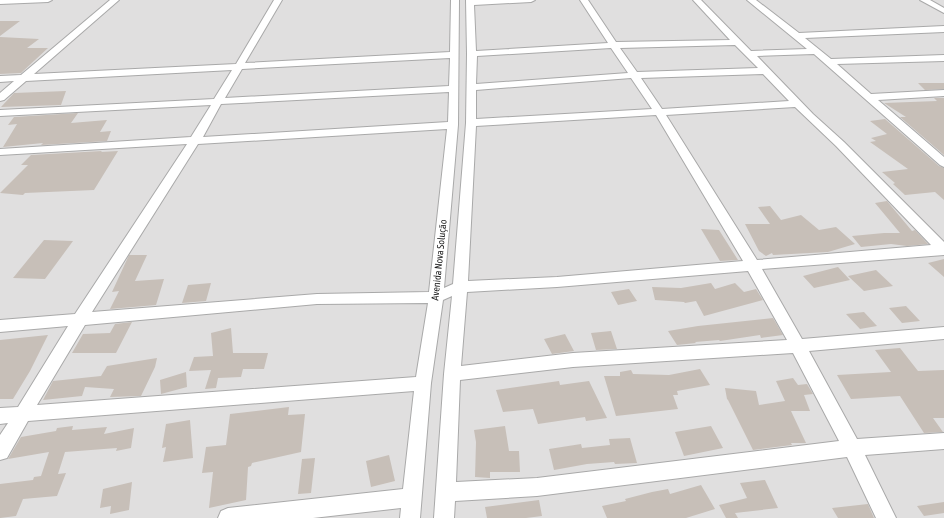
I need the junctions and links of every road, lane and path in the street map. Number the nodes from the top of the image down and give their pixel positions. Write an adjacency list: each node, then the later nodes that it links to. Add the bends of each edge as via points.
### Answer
1 (48, 0): 10 (street)
2 (115, 0): 26 (street)
3 (278, 0): 23 (street)
4 (455, 0): 20 (street, Avenida Nova Solução)
5 (531, 0): 11 (street)
6 (584, 0): 16 (street)
7 (697, 0): 15 (street)
8 (751, 0): 14 (street)
9 (924, 0): 12 (street)
10 (0, 2)
11 (470, 2): 18 (street)
12 (944, 11)
13 (944, 29): 14 (street)
14 (797, 36): 17 (street)
15 (737, 42): 16 (street); 19 (street)
16 (613, 45): 18 (street); 25 (street)
17 (816, 52): 19 (street); 22 (street)
18 (472, 54): 28 (street)
19 (749, 54): 24 (street)
20 (455, 55): 23 (street); 29 (street, Avenida Nova Solução)
21 (944, 58): 22 (street)
22 (828, 62): 31 (street)
23 (238, 66): 26 (street); 33 (street)
24 (766, 71): 25 (street); 34 (street)
25 (633, 75): 28 (street); 35 (street)
26 (24, 78): 27 (street); 32 (street)
27 (0, 79)
28 (472, 87): 37 (street)
29 (454, 89): 33 (street); 38 (street, Avenida Nova Solução)
30 (944, 93): 31 (street)
31 (868, 97): 41 (street)
32 (0, 98)
33 (218, 101): 36 (street); 39 (street)
34 (798, 104): 35 (street); 42 (street)
35 (658, 112): 37 (street); 43 (street, via 688,156)
36 (0, 113)
37 (471, 124): 44 (street)
38 (453, 125): 39 (street); 45 (street, Avenida Nova Solução)
39 (194, 140): 40 (street); 46 (street)
40 (0, 152)
41 (944, 163)
42 (944, 250): 43 (street)
43 (752, 265): 44 (street, via 557,282); 49 (street)
44 (460, 287): 45 (street); 50 (street)
45 (436, 297): 46 (street, via 317,299); 51 (street, Avenida Nova Solução)
46 (80, 319): 47 (street); 52 (street)
47 (0, 326)
48 (944, 333): 49 (street)
49 (799, 346): 50 (street, via 573,360); 55 (street)
50 (452, 374): 57 (street)
51 (423, 383): 52 (street); 58 (street, Avenida Nova Solução)
52 (23, 414): 53 (street); 56 (street)
53 (0, 416)
54 (944, 441): 55 (street)
55 (853, 448): 57 (street, via 537,487); 62 (street)
56 (0, 452)
57 (446, 492): 61 (street)
58 (412, 497): 59 (street); 60 (street, Avenida Nova Solução)
59 (228, 518)
60 (410, 518)
61 (444, 518)
62 (886, 518)

